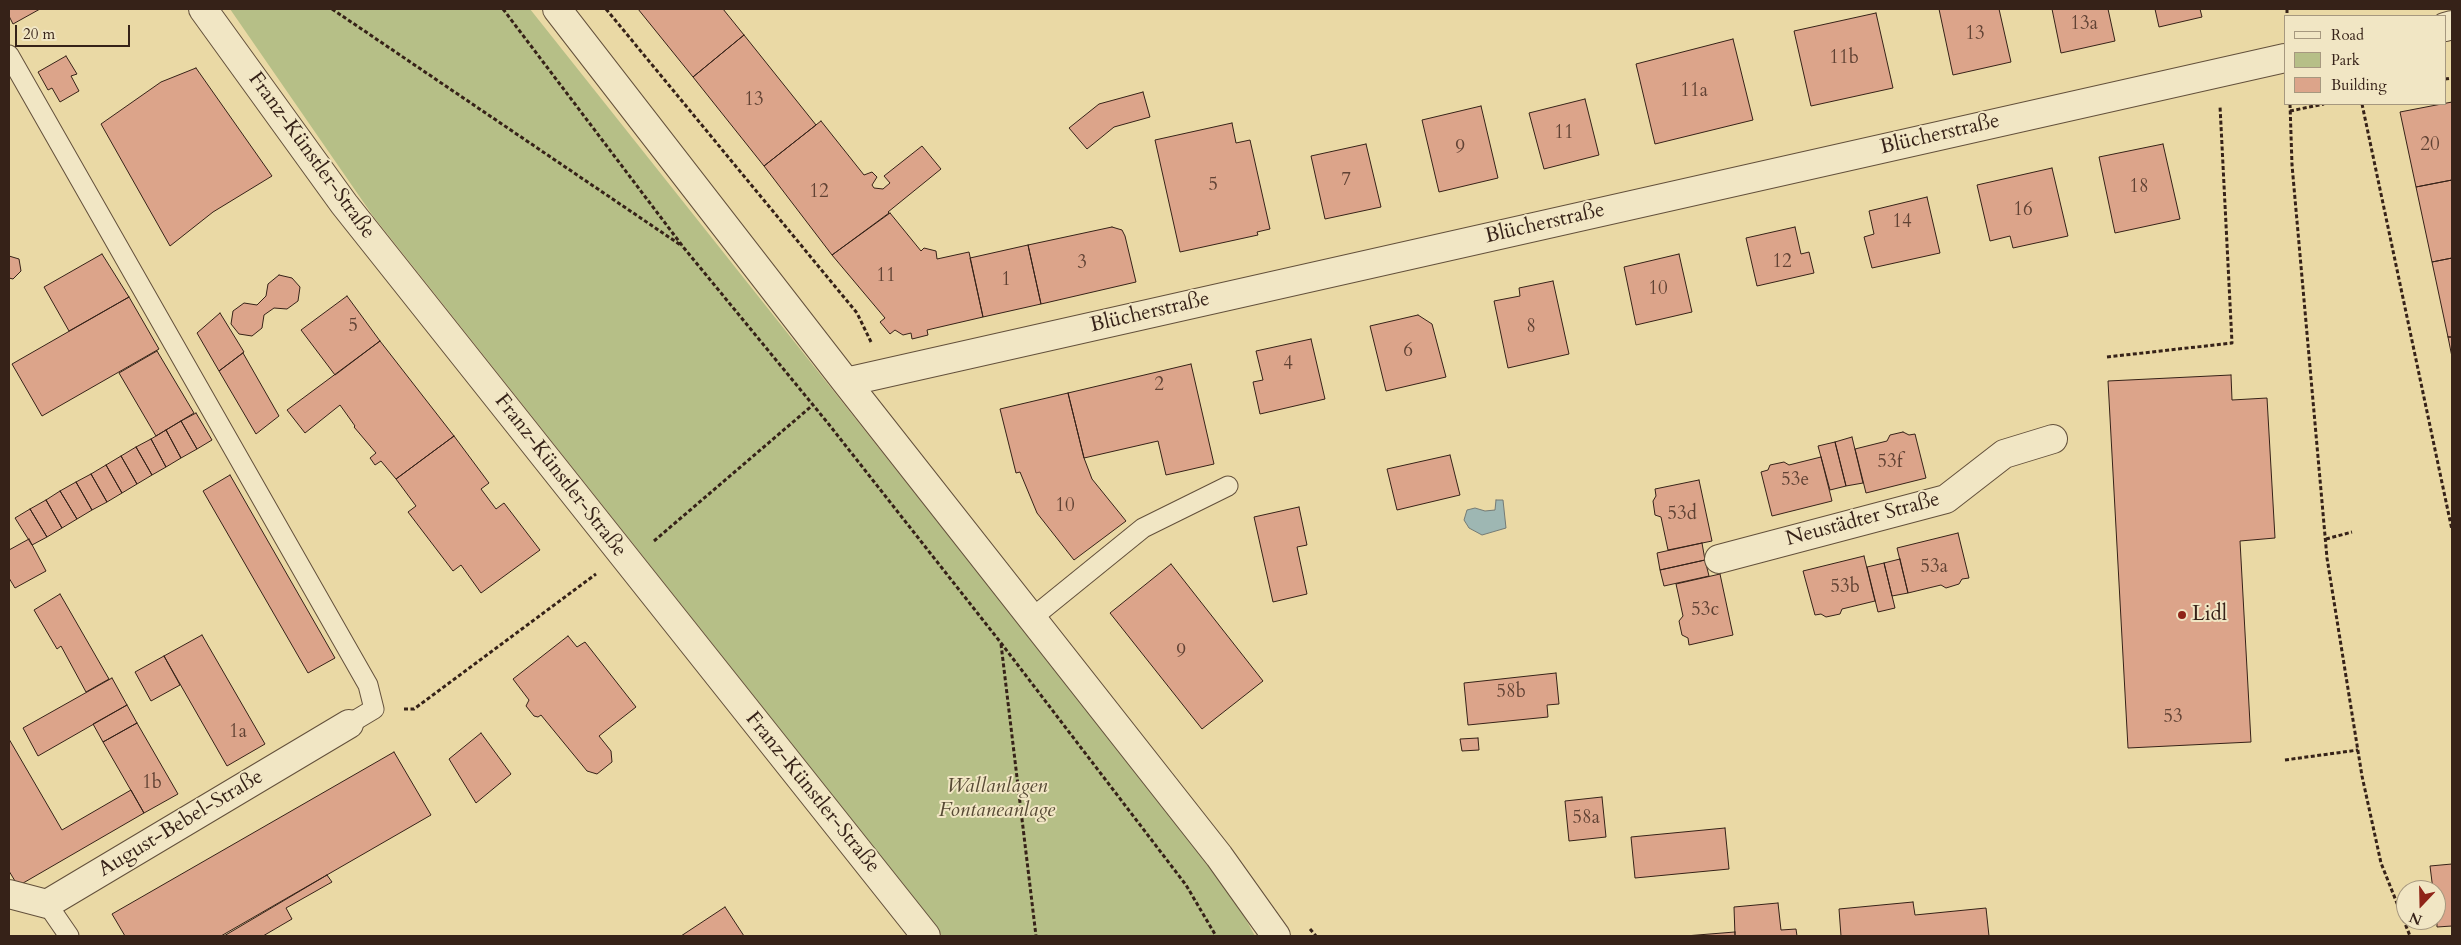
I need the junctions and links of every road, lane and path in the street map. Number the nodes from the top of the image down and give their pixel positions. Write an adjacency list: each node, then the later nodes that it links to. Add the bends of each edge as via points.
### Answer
1 (203, 9): 21 (street, Franz-Künstler-Straße, via 344,204)
2 (332, 9): 12 (path)
3 (503, 9): 12 (path)
4 (557, 9): 14 (street)
5 (9, 55): 25 (lane, via 368,685)
6 (2284, 58): 7 (street, Blücherstraße)
7 (2218, 72): 13 (path, via 2232,343); 14 (street, Blücherstraße)
8 (2290, 105): 11 (path)
9 (2319, 105): 11 (path)
10 (2362, 105): 18 (path)
11 (2290, 111): 20 (path, via 2292,165)
12 (684, 248): 15 (path)
13 (2107, 357)
14 (846, 382): 15 (path); 23 (street)
15 (813, 405): 21 (path); 24 (path)
16 (2053, 439): 22 (street, Neustädter Straße, via 2004,454 1946,500)
17 (1228, 486): 23 (lane, via 1143,528)
18 (2452, 530)
19 (2352, 532): 20 (path)
20 (2326, 539): 27 (path)
21 (626, 558): 25 (path, via 414,709); 32 (street, Franz-Künstler-Straße)
22 (1719, 559)
23 (1032, 618): 35 (street, via 1220,856)
24 (1001, 643): 33 (path); 34 (path, via 1186,885)
25 (374, 709): 26 (lane)
26 (349, 724): 30 (street, August-Bebel-Straße)
27 (2358, 750): 28 (path); 36 (path, via 2381,863)
28 (2285, 760)
29 (9, 894): 30 (street)
30 (47, 904): 31 (lane)
31 (69, 936)
32 (926, 936)
33 (1036, 936)
34 (1216, 936)
35 (1276, 936)
36 (2410, 936)

